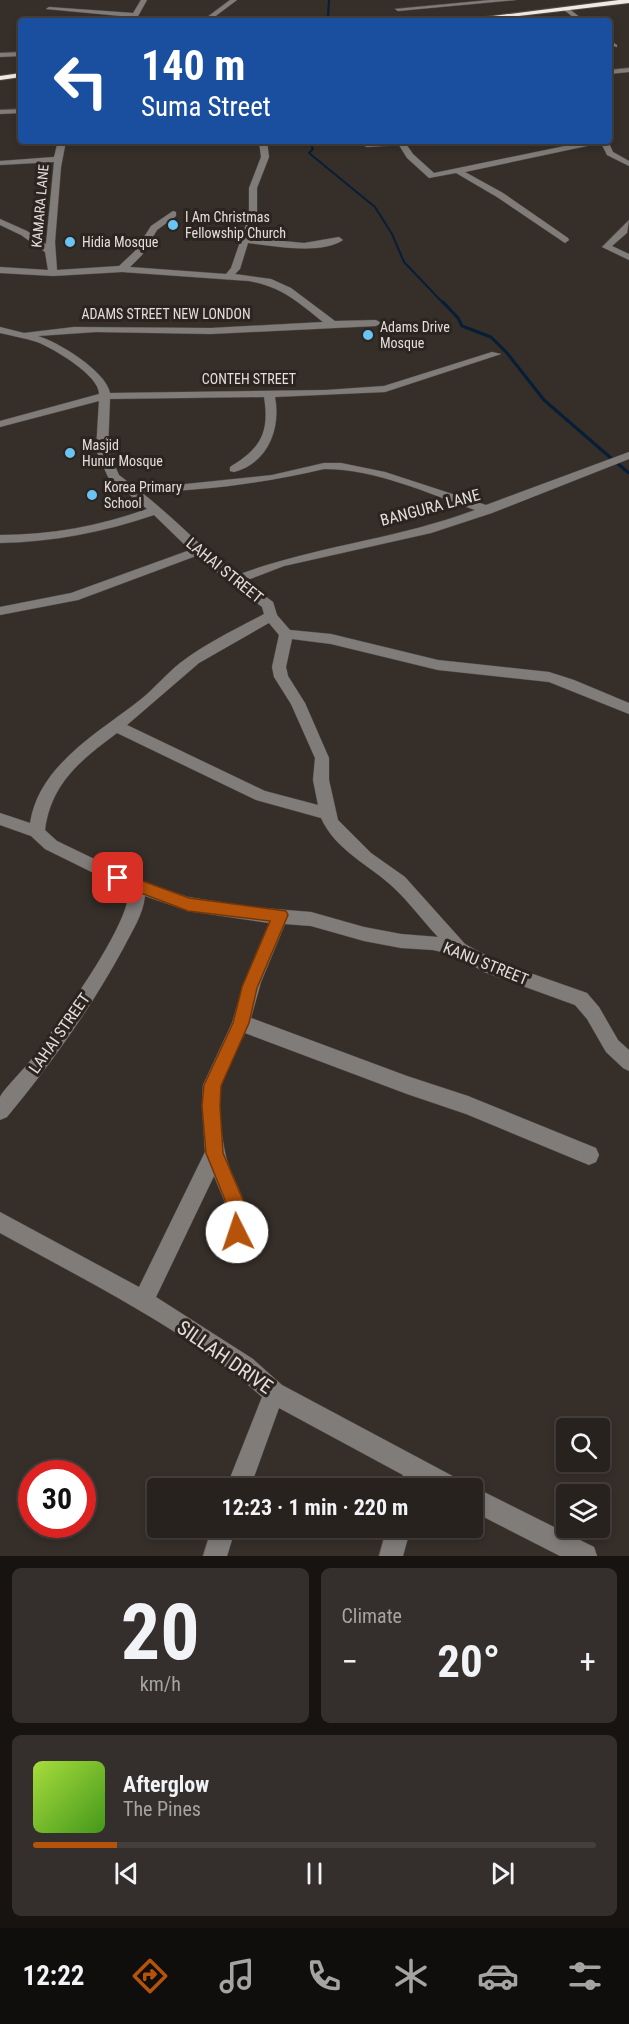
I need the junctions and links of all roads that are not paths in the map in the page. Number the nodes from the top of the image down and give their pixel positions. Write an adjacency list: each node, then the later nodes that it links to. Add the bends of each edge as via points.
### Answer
1 (144, 0): 8 (street)
2 (234, 0): 9 (street)
3 (513, 0): 7 (street)
4 (629, 2): 5 (highway)
5 (569, 5): 10 (highway); 11 (highway); 12 (street)
6 (49, 9): 8 (street)
7 (398, 9)
8 (133, 18)
9 (209, 18)
10 (479, 18)
11 (489, 18)
12 (580, 18)
13 (18, 54): 14 (street)
14 (0, 55)
15 (629, 70): 16 (street)
16 (612, 72)
17 (18, 76): 18 (highway)
18 (0, 79)
19 (18, 111): 20 (street)
20 (0, 112)
21 (61, 144): 28 (street, KAMARA LANE)
22 (263, 144): 35 (street, via 265,157 253,188 253,216)
23 (363, 144): 24 (street)
24 (384, 144)
25 (402, 144): 31 (street, via 432,176)
26 (588, 144): 31 (street)
27 (604, 144): 30 (street, via 610,153)
28 (58, 159): 29 (street); 38 (street, KAMARA LANE)
29 (0, 163)
30 (629, 164)
31 (458, 171): 37 (street, via 486,185)
32 (173, 214): 40 (street, via 153,228 139,253)
33 (0, 222): 38 (street)
34 (629, 223): 39 (street, via 606,247)
35 (243, 240): 36 (street, via 321,244); 43 (street)
36 (339, 240)
37 (565, 240)
38 (48, 250): 42 (street, KAMARA LANE)
39 (629, 257)
40 (123, 269): 42 (street); 43 (street)
41 (0, 270): 42 (street)
42 (53, 273)
43 (230, 275): 44 (street, via 280,286)
44 (332, 323): 45 (street, ADAMS STREET NEW LONDON); 47 (street, ADAMS STREET NEW LONDON, via 210,331 70,328)
45 (376, 323)
46 (0, 330): 47 (street)
47 (28, 336): 50 (street, via 64,352 87,369 99,379)
48 (496, 354): 49 (street, CONTEH STREET, via 385,389)
49 (269, 394): 50 (street, CONTEH STREET); 53 (street, via 272,417 261,449)
50 (105, 396): 51 (street, CONTEH STREET); 54 (street, LAHAI STREET, via 102,450 114,477)
51 (0, 424)
52 (629, 455): 56 (street, BANGURA LANE)
53 (234, 469)
54 (131, 489): 55 (street, LAHAI STREET); 56 (street, via 260,479 341,466 381,474)
55 (156, 510): 57 (street, via 51,538); 58 (street, LAHAI STREET)
56 (488, 510): 59 (street, BANGURA LANE, via 427,530 281,563)
57 (0, 538)
58 (198, 551): 59 (street, LAHAI STREET); 60 (street, via 74,597)
59 (236, 580): 61 (street, LAHAI STREET, via 268,605)
60 (0, 611)
61 (271, 616): 62 (street); 64 (street, LAHAI STREET, via 184,667 145,704)
62 (286, 634): 63 (street, via 331,639 438,665 549,676); 65 (street, via 279,667 281,677 298,703 322,758)
63 (629, 709)
64 (114, 725): 65 (street, via 261,796); 67 (street, LAHAI STREET, via 83,749 57,780 37,817)
65 (327, 813): 70 (street, via 332,824 365,858 399,882)
66 (0, 819): 67 (street, KANU STREET)
67 (37, 832): 68 (street, KANU STREET, via 51,845)
68 (135, 886): 69 (street, KANU STREET, via 188,904); 73 (street, LAHAI STREET, via 138,898 133,912 109,958 26,1082)
69 (280, 915): 70 (street, KANU STREET); 71 (street, via 250,987)
70 (459, 949): 72 (street, KANU STREET, via 490,967 581,999 612,1046)
71 (241, 1023): 74 (street, via 212,1085); 75 (street, via 468,1105)
72 (629, 1062)
73 (0, 1112)
74 (215, 1153): 77 (street, via 234,1200); 78 (street)
75 (589, 1155)
76 (0, 1222): 78 (street, SILLAH DRIVE)
77 (237, 1232)
78 (143, 1301): 79 (street, SILLAH DRIVE, via 245,1367)
79 (274, 1393): 80 (street); 81 (street, SILLAH DRIVE)
80 (242, 1478)
81 (411, 1478)
82 (483, 1504): 87 (street)
83 (220, 1538): 85 (street)
84 (396, 1538): 86 (street)
85 (214, 1556)
86 (391, 1556)
87 (585, 1556)

